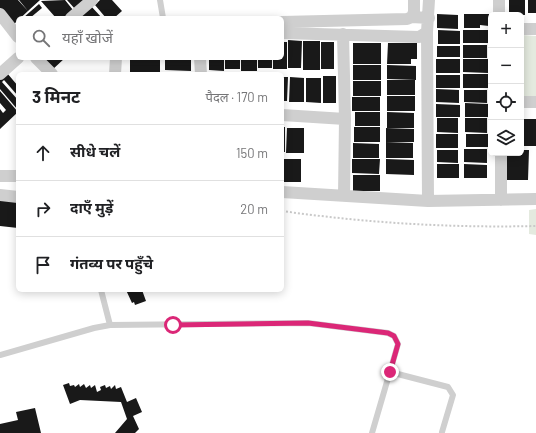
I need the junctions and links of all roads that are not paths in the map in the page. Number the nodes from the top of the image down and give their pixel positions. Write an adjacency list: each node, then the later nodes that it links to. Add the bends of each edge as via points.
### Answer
1 (92, 0): 8 (street)
2 (160, 0): 9 (lane)
3 (414, 0): 10 (street)
4 (429, 0): 11 (street)
5 (498, 0): 6 (street)
6 (499, 12)
7 (0, 14): 17 (street)
8 (73, 16)
9 (163, 16)
10 (412, 17): 11 (street); 12 (street)
11 (428, 18): 15 (street)
12 (284, 22)
13 (524, 29): 14 (street)
14 (536, 29)
15 (427, 32): 18 (street, via 419,37); 40 (street)
16 (284, 33): 18 (street)
17 (16, 34)
18 (343, 34): 30 (street)
19 (16, 60): 26 (street)
20 (38, 60): 23 (street)
21 (116, 60): 24 (street)
22 (200, 60): 25 (street)
23 (50, 72)
24 (114, 72)
25 (201, 72)
26 (0, 74)
27 (524, 102): 28 (street)
28 (536, 102)
29 (284, 115): 30 (street)
30 (345, 119): 36 (street)
31 (501, 156): 39 (street)
32 (16, 174): 33 (street)
33 (0, 176)
34 (284, 192): 36 (street)
35 (0, 195): 37 (street)
36 (344, 196): 40 (street)
37 (16, 197)
38 (536, 199): 39 (street)
39 (501, 200): 40 (street)
40 (428, 201)
41 (102, 292): 42 (lane)
42 (110, 325): 43 (lane); 44 (lane, via 308,323 388,333 394,336 398,344)
43 (0, 355)
44 (390, 372): 45 (lane, via 448,387 451,390 453,394); 46 (lane)
45 (442, 432)
46 (372, 433)

